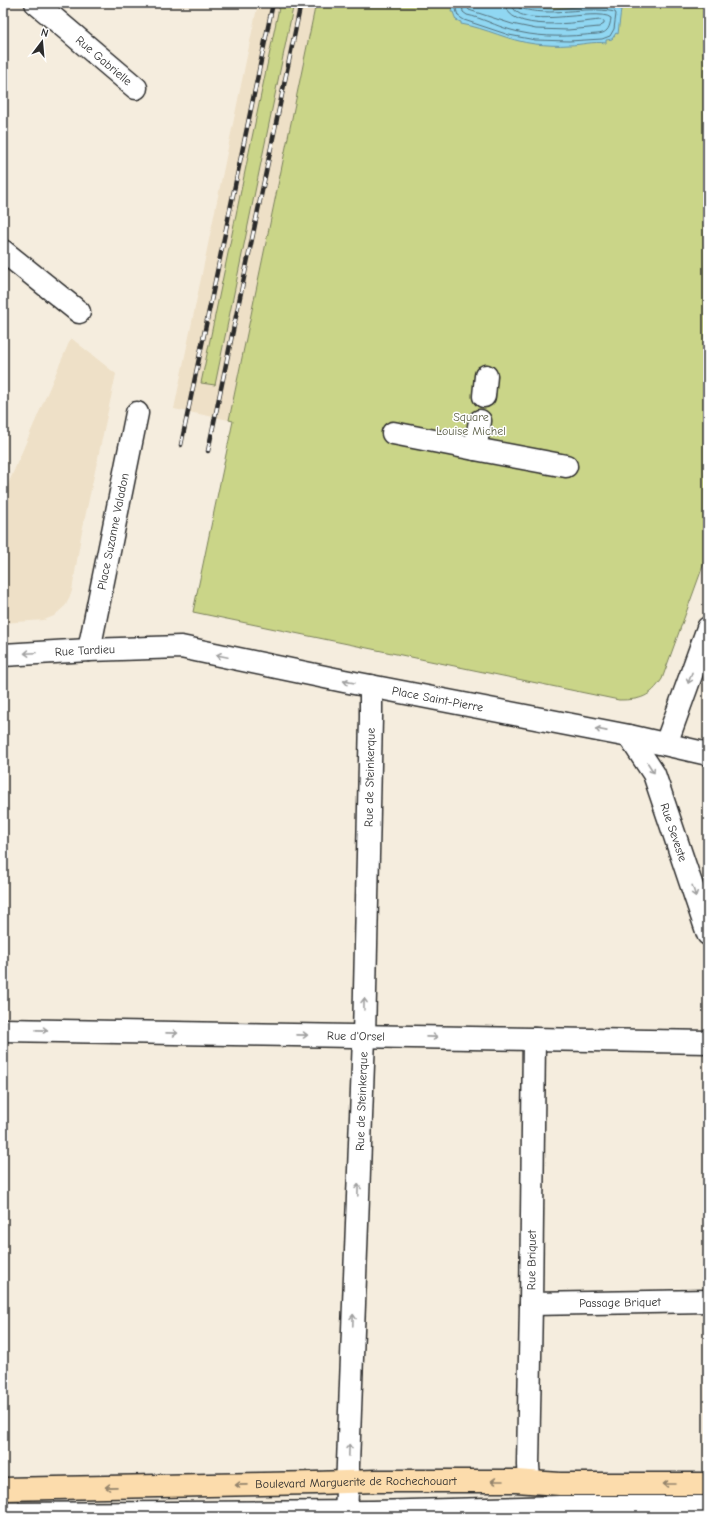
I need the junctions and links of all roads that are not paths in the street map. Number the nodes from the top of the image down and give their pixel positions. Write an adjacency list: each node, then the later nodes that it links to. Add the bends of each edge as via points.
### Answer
1 (36, 3): 2 (street, Rue Gabrielle)
2 (136, 88)
3 (3, 251): 4 (street)
4 (79, 312)
5 (137, 413): 12 (street, Place Suzanne Valadon)
6 (480, 421): 8 (street)
7 (393, 433): 8 (street)
8 (475, 449): 9 (street)
9 (566, 466)
10 (708, 628): 16 (street, one-way to 16)
11 (167, 647): 12 (street, Rue Tardieu); 14 (street, Place Saint-Pierre, one-way to 11, via 181,647)
12 (89, 650): 13 (street, Rue Tardieu, one-way to 13)
13 (3, 655)
14 (371, 686): 15 (street, Place Saint-Pierre, one-way to 14); 20 (street, Rue de Steinkerque, one-way to 14)
15 (630, 736): 16 (street, Place Saint-Pierre); 18 (street, Rue Seveste, one-way to 18, via 654,774)
16 (666, 744): 17 (street, Place Saint-Pierre)
17 (708, 754)
18 (708, 934)
19 (3, 1030): 20 (street, Rue d'Orsel, one-way to 20)
20 (364, 1036): 21 (street, Rue d'Orsel, one-way to 21); 25 (street, Rue de Steinkerque, one-way to 20)
21 (534, 1039): 22 (street, Rue d'Orsel); 24 (street, Rue Briquet)
22 (708, 1042)
23 (708, 1302): 24 (street, Passage Briquet)
24 (531, 1304): 26 (street, Rue Briquet)
25 (347, 1481): 26 (main road, Boulevard Marguerite de Rochechouart, one-way to 25); 29 (main road, Boulevard Marguerite de Rochechouart, one-way to 29, via 307,1484); 33 (street, Rue de Steinkerque)
26 (529, 1481): 27 (main road, Boulevard Marguerite de Rochechouart)
27 (560, 1484): 28 (main road, Boulevard Marguerite de Rochechouart, one-way to 27); 31 (street)
28 (708, 1484)
29 (3, 1489)
30 (708, 1507): 31 (street)
31 (560, 1512): 33 (street)
32 (3, 1514): 33 (street)
33 (346, 1515)

